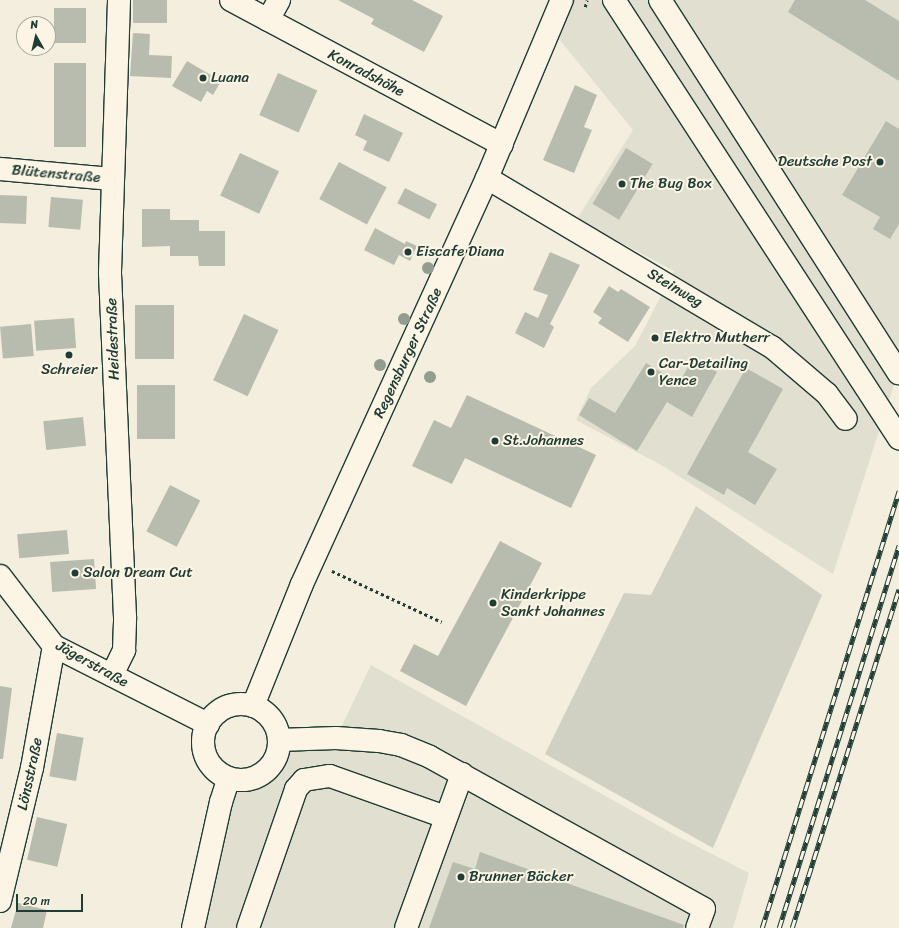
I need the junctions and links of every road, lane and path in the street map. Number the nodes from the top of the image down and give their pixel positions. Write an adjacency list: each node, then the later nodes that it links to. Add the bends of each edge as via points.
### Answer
1 (120, 0): 11 (main road, Heidestraße)
2 (231, 0): 7 (main road, Konradshöhe)
3 (279, 0): 7 (main road)
4 (562, 0): 8 (main road, Regensburger Straße)
5 (614, 0): 14 (main road)
6 (660, 0): 12 (main road)
7 (268, 20): 8 (main road, Konradshöhe)
8 (502, 145): 10 (main road, Regensburger Straße)
9 (0, 170): 11 (main road, Blütenstraße)
10 (487, 178): 13 (main road, Steinweg, via 772,347 827,394); 20 (main road, Regensburger Straße, via 304,580)
11 (112, 179): 19 (main road, Heidestraße, via 110,280 125,618 124,650)
12 (899, 373)
13 (846, 419)
14 (899, 438)
15 (330, 570): 17 (path)
16 (0, 576): 18 (main road, Jägerstraße)
17 (442, 622)
18 (54, 646): 19 (main road, Jägerstraße); 26 (main road, Lönsstraße, via 32,768)
19 (112, 675): 21 (main road, Jägerstraße)
20 (253, 706): 21 (main road, via 240,704 227,707 216,714); 22 (main road, via 272,720)
21 (208, 724): 24 (main road, via 204,734 206,756 212,765)
22 (279, 740): 23 (main road, via 336,738 401,745); 24 (main road, via 277,754 264,772 241,780)
23 (462, 774): 25 (main road); 30 (main road, via 704,909)
24 (229, 778): 27 (main road, via 221,802)
25 (445, 817): 28 (main road, via 330,776 304,780 296,789); 29 (main road)
26 (0, 902)
27 (193, 928)
28 (248, 928)
29 (406, 928)
30 (697, 928)

